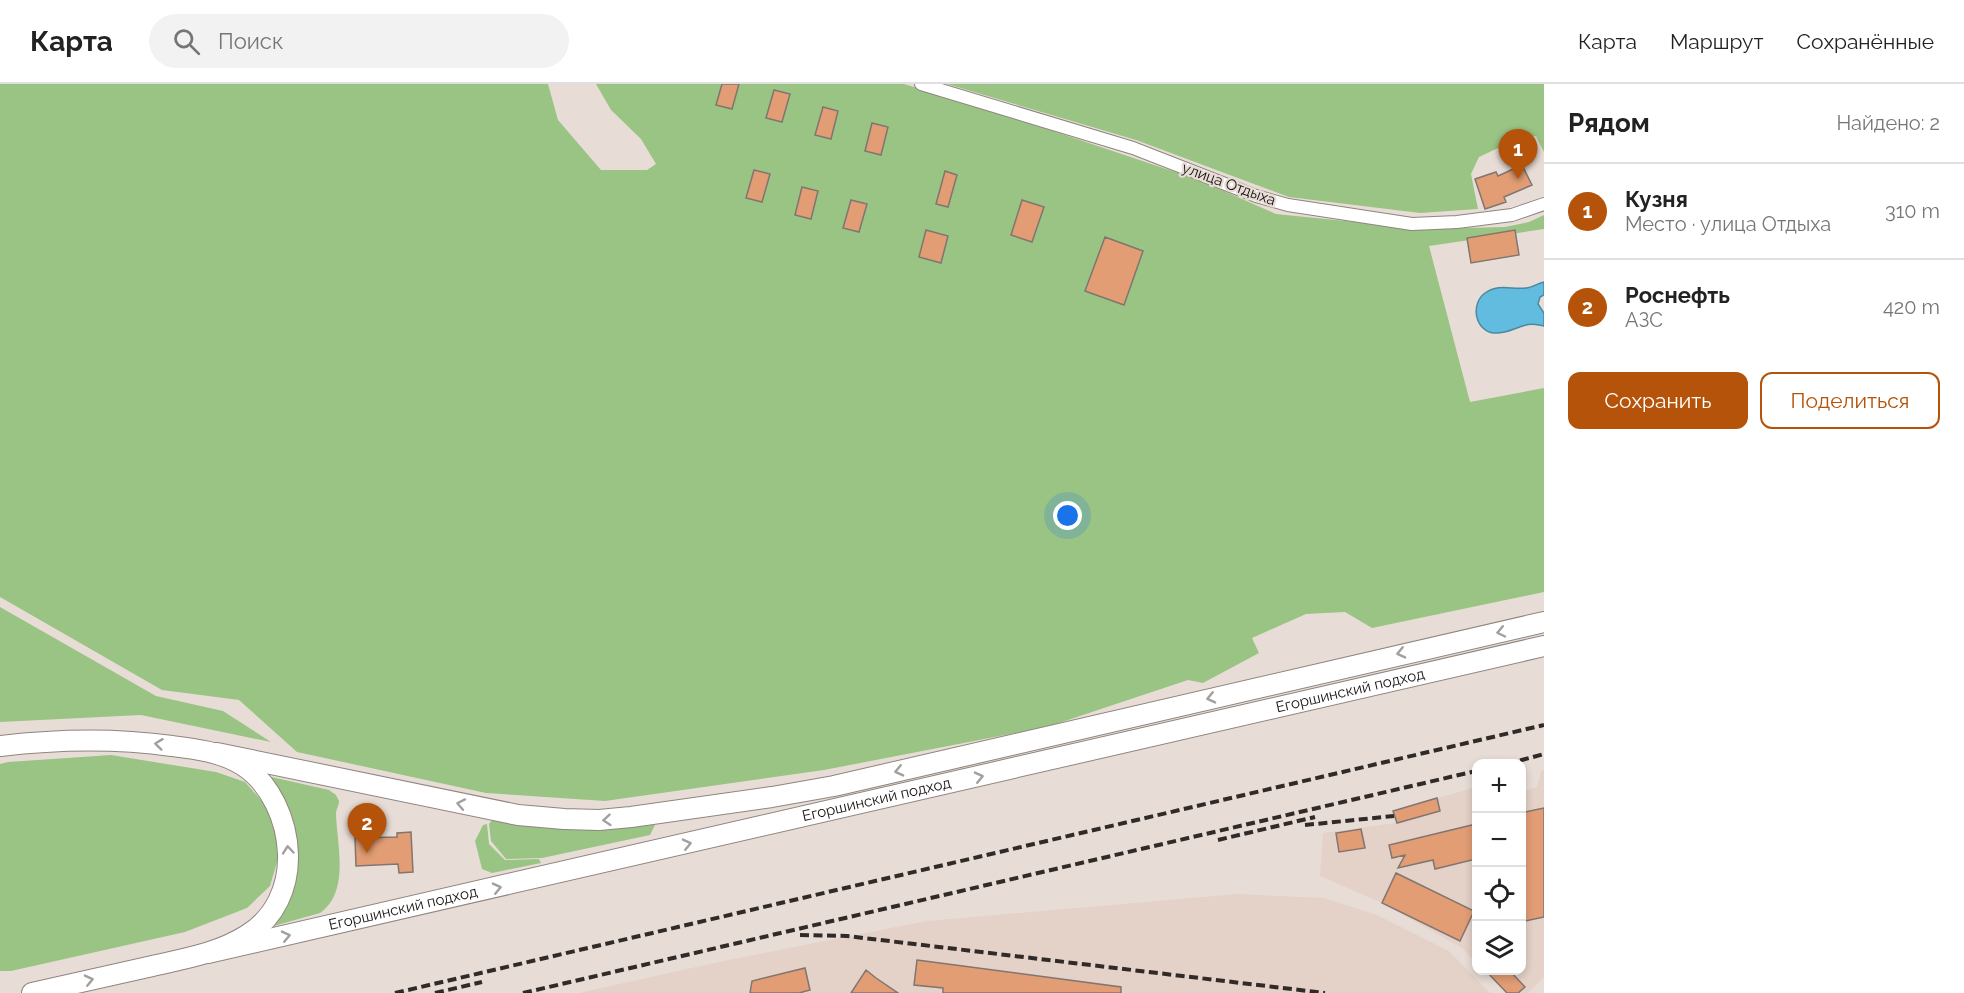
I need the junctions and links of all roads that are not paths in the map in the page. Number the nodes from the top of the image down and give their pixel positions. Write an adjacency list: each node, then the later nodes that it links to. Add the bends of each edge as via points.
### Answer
1 (921, 84): 2 (street, улица Отдыха, via 1133,148 1288,205 1412,224 1512,215)
2 (1544, 204)
3 (1544, 622): 6 (main road, Егоршинский подход, one-way to 6, via 834,786 631,817 599,820 518,815)
4 (1544, 646): 7 (main road, Егоршинский подход, one-way to 4)
5 (0, 746): 6 (main road, one-way to 5, via 98,740)
6 (217, 753): 7 (main road, one-way to 6, via 248,934 266,919 281,896 289,867 286,834 269,791 252,772)
7 (208, 953): 8 (main road, one-way to 7)
8 (32, 993)

